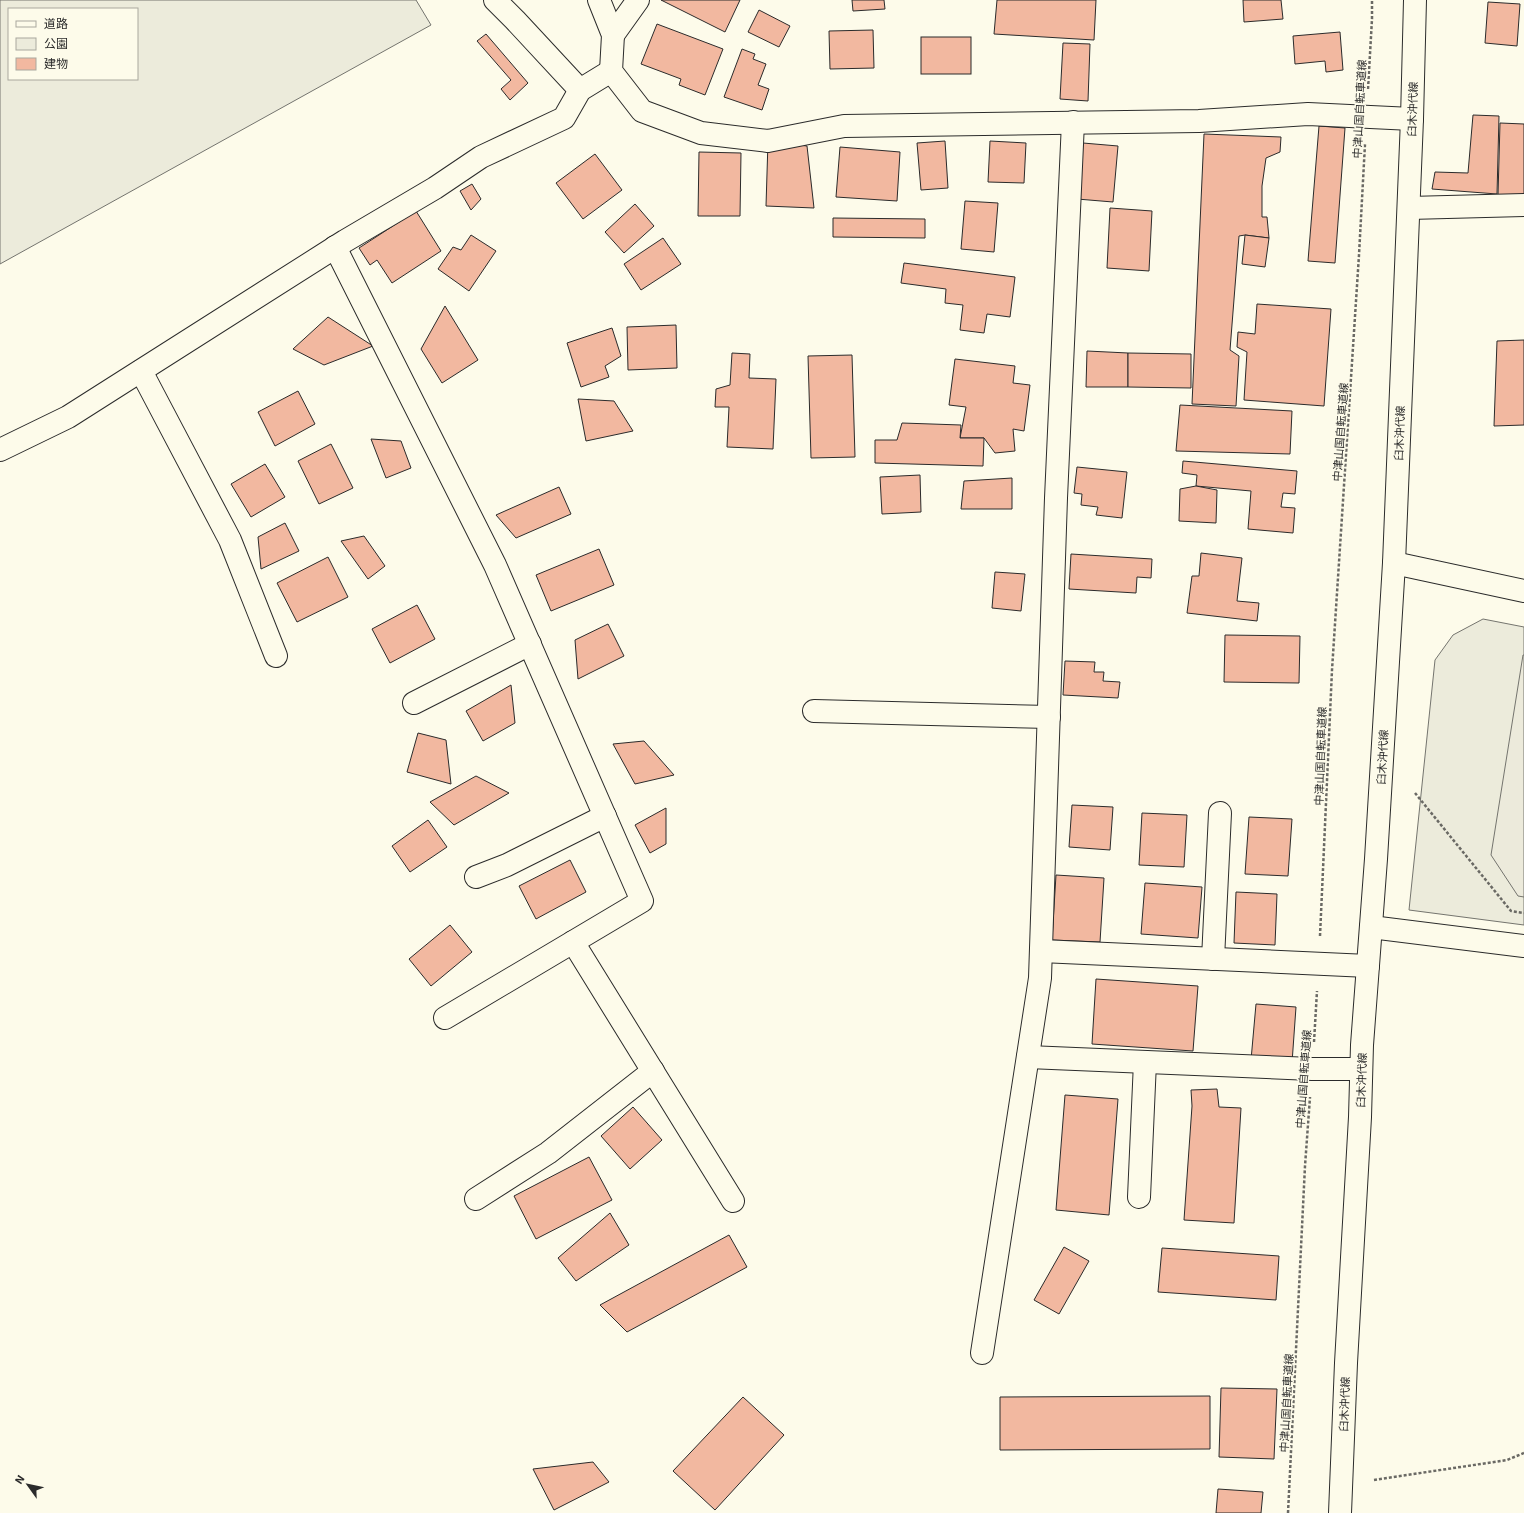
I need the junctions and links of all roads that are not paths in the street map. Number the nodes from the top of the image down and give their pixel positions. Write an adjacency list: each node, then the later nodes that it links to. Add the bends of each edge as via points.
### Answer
1 (495, 0): 7 (street)
2 (599, 0): 5 (street)
3 (638, 0): 5 (street)
4 (1415, 0): 8 (street, 臼木沖代線)
5 (613, 35): 6 (street)
6 (611, 71): 7 (street); 9 (street, via 642,111 701,133 768,141 844,126)
7 (580, 90): 12 (street, via 564,118 480,157 435,188)
8 (1412, 119): 9 (street, via 1308,114 1199,120); 11 (street, 臼木沖代線)
9 (1074, 122): 21 (street, via 1056,490)
10 (1524, 205): 11 (street)
11 (1409, 208): 15 (street, 臼木沖代線)
12 (335, 247): 13 (street); 17 (street, via 495,566)
13 (141, 372): 14 (street, via 68,418); 18 (street, via 230,540)
14 (0, 450)
15 (1394, 564): 16 (street); 25 (street, 臼木沖代線)
16 (1524, 591)
17 (530, 644): 19 (street); 23 (street)
18 (276, 656)
19 (414, 703)
20 (814, 711): 21 (street)
21 (1049, 717): 28 (street)
22 (1220, 813): 29 (street)
23 (605, 816): 24 (street, via 507,865); 26 (street, via 642,901)
24 (476, 877)
25 (1371, 927): 27 (street); 30 (street, 臼木沖代線)
26 (573, 942): 31 (street); 35 (street)
27 (1524, 946)
28 (1041, 951): 29 (street); 32 (street, via 1040,978)
29 (1213, 959): 30 (street)
30 (1368, 966): 34 (street, 臼木沖代線)
31 (445, 1018)
32 (1028, 1057): 33 (street); 39 (street)
33 (1145, 1062): 34 (street); 36 (street)
34 (1361, 1070): 40 (street, 臼木沖代線)
35 (653, 1071): 37 (street, via 548,1153); 38 (street)
36 (1139, 1197)
37 (476, 1199)
38 (733, 1201)
39 (982, 1354)
40 (1340, 1513)

